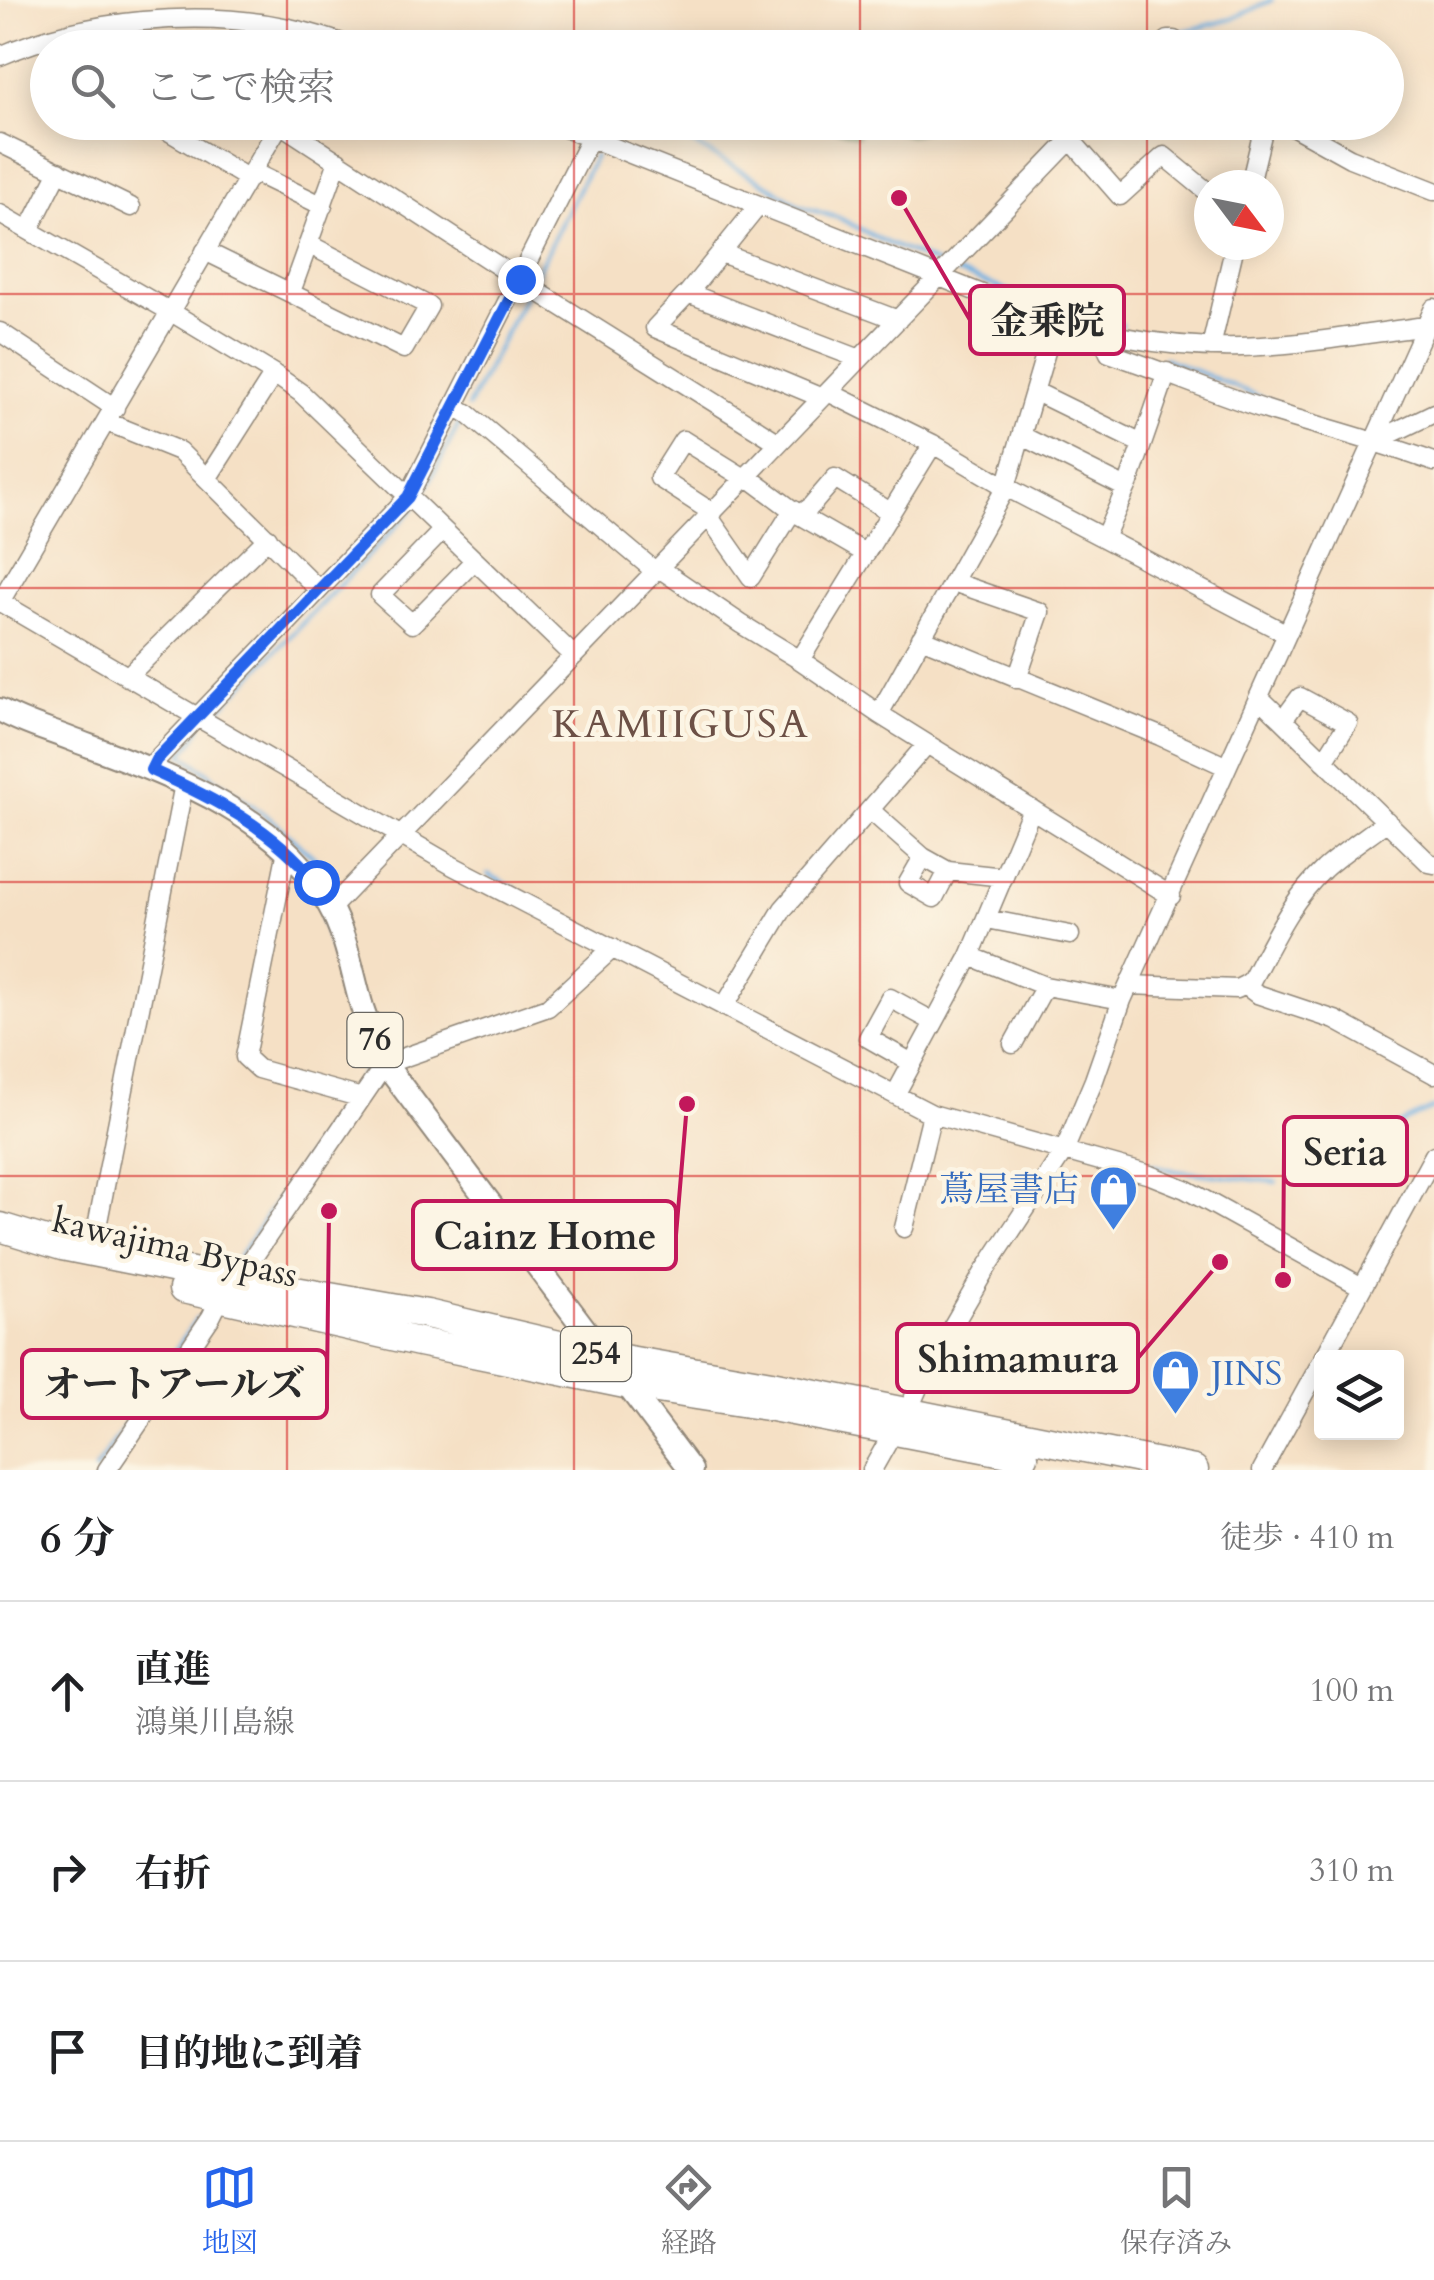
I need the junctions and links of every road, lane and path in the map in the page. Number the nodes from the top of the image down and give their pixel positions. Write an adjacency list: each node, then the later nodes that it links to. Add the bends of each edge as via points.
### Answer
1 (134, 23): 2 (street); 3 (street); 4 (street, via 225,20)
2 (96, 30)
3 (131, 30)
4 (291, 30)
5 (30, 44): 6 (street)
6 (0, 56)
7 (186, 140): 19 (street)
8 (271, 140): 19 (street)
9 (306, 140): 16 (street)
10 (589, 140): 32 (street)
11 (595, 140): 22 (street)
12 (1071, 140): 20 (street, via 1120,196 1164,156); 31 (street)
13 (1261, 140): 17 (street)
14 (1318, 140): 21 (street)
15 (0, 143): 18 (street)
16 (338, 161): 23 (street); 32 (street)
17 (1254, 170)
18 (59, 171): 24 (street); 26 (street)
19 (251, 176): 23 (street); 28 (street)
20 (1194, 181)
21 (1434, 191)
22 (759, 205): 29 (street); 31 (street)
23 (324, 206): 27 (street)
24 (131, 207)
25 (0, 214): 26 (street)
26 (28, 230): 36 (street)
27 (308, 244): 33 (street); 33 (street, via 429,306 404,350)
28 (205, 252): 33 (street); 36 (street)
29 (720, 253): 34 (street); 37 (street)
30 (1231, 260): 42 (street)
31 (945, 271): 37 (street); 38 (street)
32 (526, 283): 48 (street); 53 (street)
33 (290, 292)
34 (688, 293): 43 (street); 47 (street, via 655,328)
35 (1434, 308): 39 (street)
36 (171, 312): 45 (street); 50 (street)
37 (898, 320): 43 (street)
38 (1055, 321): 40 (street); 46 (street)
39 (1430, 326): 42 (street); 52 (street)
40 (1100, 333): 42 (street); 44 (street, via 1109,353)
41 (3, 339): 50 (street)
42 (1211, 347)
43 (860, 359): 47 (street)
44 (1167, 372): 52 (street); 55 (street)
45 (274, 374): 58 (street); 61 (street)
46 (1036, 392): 51 (street); 55 (street)
47 (825, 395): 53 (street); 54 (street)
48 (462, 410): 61 (street); 70 (street)
49 (1434, 413): 52 (street)
50 (111, 415): 58 (street, via 179,451); 73 (street)
51 (1022, 436): 59 (street); 60 (street)
52 (1376, 441): 56 (street); 74 (street)
53 (779, 443): 57 (street)
54 (933, 444): 59 (street); 63 (street)
55 (1142, 444): 60 (street)
56 (1434, 462)
57 (747, 478): 62 (street); 64 (street); 64 (street, via 682,440 659,478)
58 (207, 479): 66 (street)
59 (1006, 487): 67 (street); 71 (street)
60 (1126, 488): 67 (street)
61 (413, 501): 65 (street); 72 (street)
62 (796, 512): 63 (street, via 811,506 835,478); 64 (street, via 751,577); 68 (street)
63 (890, 512): 68 (street)
64 (711, 515): 70 (street)
65 (442, 531): 69 (street); 69 (street, via 380,595 412,624)
66 (268, 538): 72 (street); 78 (street)
67 (1104, 538): 74 (street)
68 (865, 553): 77 (street)
69 (474, 561): 76 (street)
70 (658, 570): 76 (street); 77 (street)
71 (953, 582): 75 (street); 79 (street, via 1040,612)
72 (318, 589): 83 (street)
73 (0, 602): 78 (street)
74 (1288, 634): 80 (street)
75 (921, 638): 79 (street); 82 (street)
76 (574, 656): 93 (street)
77 (800, 660): 82 (street)
78 (127, 677): 83 (street)
79 (1017, 679): 87 (street)
80 (1258, 697): 84 (street); 87 (street)
81 (0, 710): 88 (main road, 76)
82 (879, 714): 85 (street)
83 (197, 718): 88 (street); 93 (street)
84 (1283, 720): 86 (street); 86 (street, via 1300,697 1348,723)
85 (927, 744): 90 (street); 91 (street)
86 (1324, 761): 92 (street)
87 (1228, 767): 99 (street)
88 (151, 770): 89 (main road, 76)
89 (184, 784): 94 (main road, 76, via 239,813); 122 (street)
90 (1032, 809): 98 (street); 99 (street)
91 (870, 810): 95 (street); 108 (street, via 783,909)
92 (1386, 821): 96 (street); 105 (street, via 1302,894)
93 (400, 836): 100 (street); 103 (street)
94 (287, 850): 100 (main road, 76); 115 (street, via 245,1057 258,1069)
95 (924, 856): 97 (street); 97 (street, via 908,883 934,898)
96 (1434, 864)
97 (948, 871): 98 (street)
98 (1004, 876): 101 (street)
99 (1170, 896): 107 (street)
100 (331, 908): 112 (main road, 76)
101 (986, 919): 102 (street); 104 (street)
102 (1070, 935)
103 (613, 948): 108 (street); 112 (street, via 548,1007)
104 (970, 956): 106 (street); 109 (street)
105 (1245, 985): 107 (street); 113 (street, via 1335,1020)
106 (1046, 986): 107 (street); 110 (street)
107 (1126, 993): 117 (street)
108 (724, 1007): 114 (street)
109 (934, 1022): 111 (street); 111 (street, via 890,998 868,1038)
110 (1013, 1044)
111 (912, 1063): 114 (street)
112 (385, 1064): 115 (street); 126 (main road, 76)
113 (1434, 1074)
114 (895, 1095): 116 (street)
115 (362, 1098): 124 (street)
116 (932, 1114): 117 (street); 120 (street)
117 (1064, 1150): 123 (street, via 1185,1189); 129 (street, via 984,1272)
118 (1434, 1154): 123 (street)
119 (0, 1228): 122 (highway, kawajima Bypass / 254)
120 (904, 1228)
121 (0, 1244): 124 (highway, kawajima Bypass / 254, via 72,1264)
122 (92, 1252): 124 (highway, kawajima Bypass / 254)
123 (1362, 1287): 125 (street)
124 (229, 1289): 126 (highway, kawajima Bypass / 254, via 426,1314); 128 (highway, kawajima Bypass / 254, via 419,1342); 131 (street)
125 (1328, 1350)
126 (606, 1356): 128 (main road, 76); 129 (highway, kawajima Bypass / 254, via 771,1385)
127 (1314, 1376): 136 (street)
128 (625, 1384): 129 (highway, kawajima Bypass / 254); 132 (main road, 76)
129 (900, 1422): 130 (highway, kawajima Bypass / 254); 133 (street); 135 (highway, kawajima Bypass / 254)
130 (1010, 1462): 134 (highway, kawajima Bypass / 254)
131 (107, 1470)
132 (691, 1470)
133 (872, 1470)
134 (1099, 1470)
135 (1194, 1470)
136 (1262, 1470)

